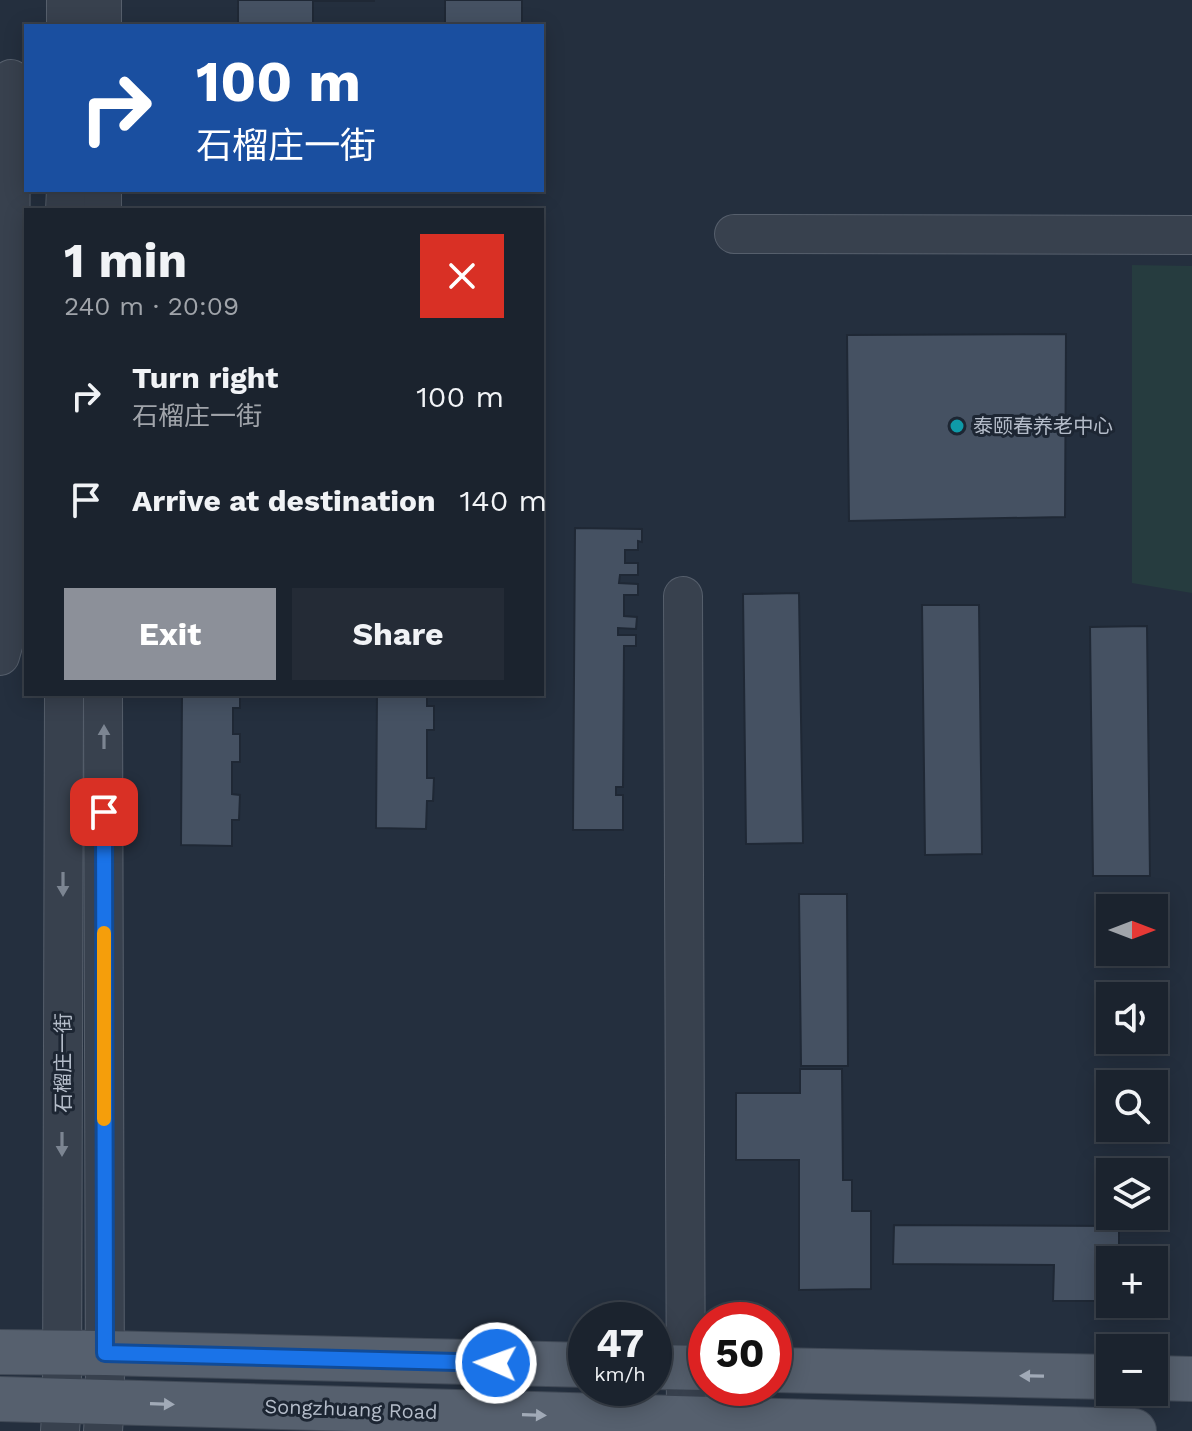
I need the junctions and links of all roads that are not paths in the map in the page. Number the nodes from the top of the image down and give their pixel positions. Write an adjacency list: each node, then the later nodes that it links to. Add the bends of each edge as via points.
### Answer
1 (66, 0): 3 (street)
2 (102, 0): 4 (street)
3 (66, 24)
4 (102, 24)
5 (12, 79): 8 (street)
6 (734, 234): 7 (street)
7 (1192, 235)
8 (5, 284): 10 (street, via 9,624)
9 (683, 596): 17 (street)
10 (0, 656)
11 (64, 696): 14 (street, 石榴庄一街, one-way to 14)
12 (103, 696): 15 (street, 石榴庄一街, one-way to 12)
13 (0, 1352): 14 (main road)
14 (62, 1353): 15 (main road); 23 (street, 石榴庄一街)
15 (105, 1353): 16 (main road); 24 (street, 石榴庄一街)
16 (568, 1365)
17 (682, 1368): 25 (street)
18 (792, 1370): 19 (main road, one-way to 18)
19 (1096, 1377)
20 (1168, 1378): 21 (main road)
21 (1192, 1379)
22 (0, 1399): 23 (main road, Songzhuang Road)
23 (61, 1416): 24 (main road, Songzhuang Road)
24 (104, 1416): 25 (main road, Songzhuang Road, one-way to 25)
25 (686, 1425): 26 (main road, Songzhuang Road)
26 (1134, 1431)

